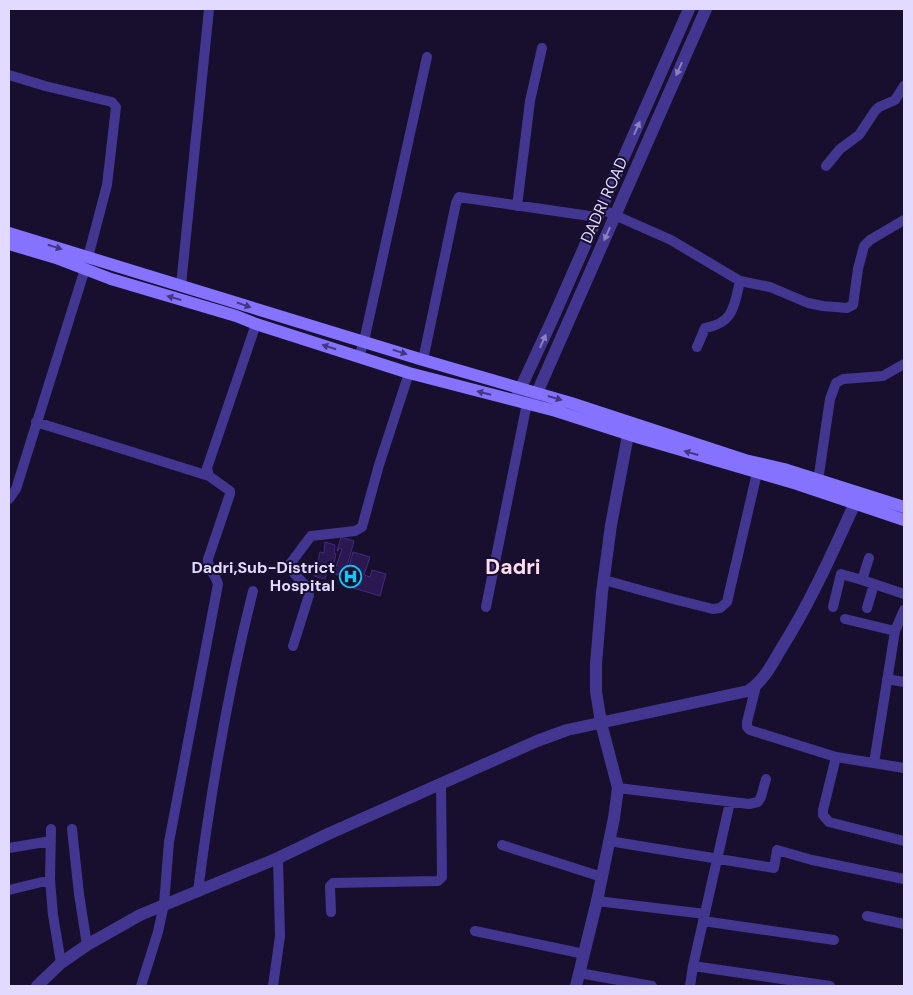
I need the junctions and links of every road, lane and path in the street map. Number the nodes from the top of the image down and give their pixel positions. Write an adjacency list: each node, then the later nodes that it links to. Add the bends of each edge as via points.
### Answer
1 (209, 9): 19 (street)
2 (689, 9): 4 (street, DADRI ROAD)
3 (706, 9): 6 (street, DADRI ROAD)
4 (674, 44): 6 (street); 12 (street, DADRI ROAD, one-way to 4)
5 (542, 48): 11 (street, via 530,101)
6 (688, 50): 13 (street, DADRI ROAD, one-way to 13)
7 (427, 57): 21 (street)
8 (9, 75): 17 (street, via 112,102 116,107 107,185)
9 (904, 88): 10 (street, via 893,102 879,107 862,132 840,149)
10 (826, 166)
11 (517, 206): 12 (street); 24 (street, via 463,197 457,199)
12 (599, 213): 13 (street); 27 (street, DADRI ROAD, one-way to 12)
13 (615, 215): 18 (street, via 670,240); 27 (street, DADRI ROAD, one-way to 27)
14 (904, 220): 18 (street, via 864,246 851,307 816,305 776,289)
15 (9, 233): 17 (main road, one-way to 17)
16 (9, 244): 17 (main road)
17 (87, 263): 19 (main road); 20 (main road, one-way to 17, via 111,279); 28 (street)
18 (740, 281): 22 (street, via 730,316 720,325 705,328)
19 (181, 285): 21 (main road, one-way to 21)
20 (256, 324): 23 (main road, one-way to 20); 31 (street, via 207,468)
21 (364, 341): 23 (street); 24 (main road, one-way to 24)
22 (697, 347)
23 (358, 357): 26 (main road)
24 (424, 360): 27 (main road)
25 (904, 364): 32 (street, via 883,376 843,379 836,383 830,399)
26 (409, 373): 27 (main road, one-way to 26); 49 (street, via 362,527 355,531 312,536 292,559 291,569 306,584 309,594)
27 (526, 397): 29 (main road); 32 (main road, one-way to 32); 43 (street)
28 (36, 422): 31 (street); 34 (street, via 16,489)
29 (628, 434): 30 (main road, one-way to 29); 38 (street)
30 (757, 473): 33 (main road); 38 (street, via 724,606 713,609)
31 (208, 476): 76 (street, via 230,494 207,564 218,584 169,842)
32 (818, 481): 33 (main road)
33 (857, 498): 35 (main road); 36 (main road); 52 (street, via 809,601)
34 (9, 499)
35 (904, 507)
36 (904, 520)
37 (869, 558): 39 (street)
38 (604, 580): 53 (street, via 596,664)
39 (862, 580): 40 (street); 44 (street, via 842,574)
40 (874, 584): 42 (street); 45 (street)
41 (253, 591): 74 (street, via 220,740)
42 (904, 594)
43 (486, 607)
44 (833, 607)
45 (867, 608)
46 (904, 610): 48 (street)
47 (845, 619): 48 (street)
48 (895, 631): 50 (street)
49 (293, 646)
50 (888, 680): 51 (street); 55 (street)
51 (904, 682)
52 (756, 686): 53 (street, via 738,694); 54 (street, via 747,722 750,730)
53 (601, 723): 58 (street, via 537,741); 59 (street)
54 (836, 757): 55 (street); 65 (street, via 823,810 826,820)
55 (874, 763): 56 (street)
56 (904, 768)
57 (766, 779): 60 (street, via 758,802)
58 (441, 784): 68 (street); 77 (street, via 441,879 333,883 330,886)
59 (618, 788): 60 (street); 64 (street)
60 (730, 802): 69 (street)
61 (51, 829): 63 (street)
62 (72, 829): 83 (street)
63 (51, 841): 67 (street); 72 (street)
64 (609, 841): 69 (street); 70 (street)
65 (904, 841)
66 (502, 845): 70 (street)
67 (9, 848)
68 (278, 858): 74 (street); 90 (street, via 280,936)
69 (717, 859): 71 (street, via 774,868 777,850); 79 (street)
70 (602, 877): 75 (street)
71 (904, 879)
72 (50, 880): 73 (street); 85 (street)
73 (9, 890)
74 (198, 891): 76 (street)
75 (597, 901): 79 (street); 84 (street)
76 (164, 904): 83 (street); 89 (street)
77 (331, 912)
78 (867, 916): 80 (street)
79 (704, 917): 82 (street); 86 (street)
80 (904, 924)
81 (475, 931): 84 (street)
82 (834, 940)
83 (87, 945): 85 (street)
84 (584, 954): 87 (street)
85 (61, 963): 88 (street)
86 (693, 966): 93 (street); 94 (street)
87 (579, 973): 91 (street); 92 (street)
88 (37, 986)
89 (141, 986)
90 (273, 986)
91 (576, 986)
92 (652, 986)
93 (690, 986)
94 (830, 986)

